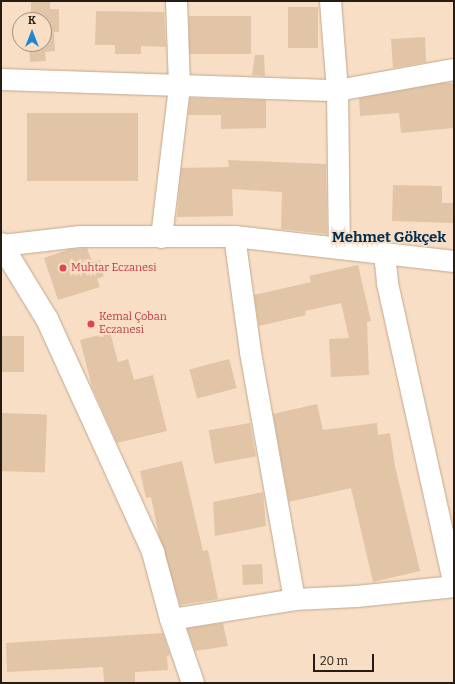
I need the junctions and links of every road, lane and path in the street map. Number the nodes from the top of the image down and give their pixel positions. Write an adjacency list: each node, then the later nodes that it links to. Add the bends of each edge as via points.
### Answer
1 (176, 1): 5 (street)
2 (330, 1): 6 (street)
3 (454, 69): 6 (street)
4 (1, 79): 5 (street)
5 (179, 86): 6 (street); 8 (street)
6 (337, 90): 10 (street)
7 (234, 236): 8 (street); 10 (street); 14 (street, via 250,352)
8 (161, 237): 9 (street, via 80,236)
9 (1, 244): 15 (street, via 47,319 88,406 153,552)
10 (339, 248): 11 (street)
11 (384, 253): 12 (street); 13 (street, via 387,283)
12 (454, 260)
13 (454, 585): 14 (street, via 356,596)
14 (294, 599): 15 (street)
15 (171, 619): 16 (street)
16 (193, 683)

